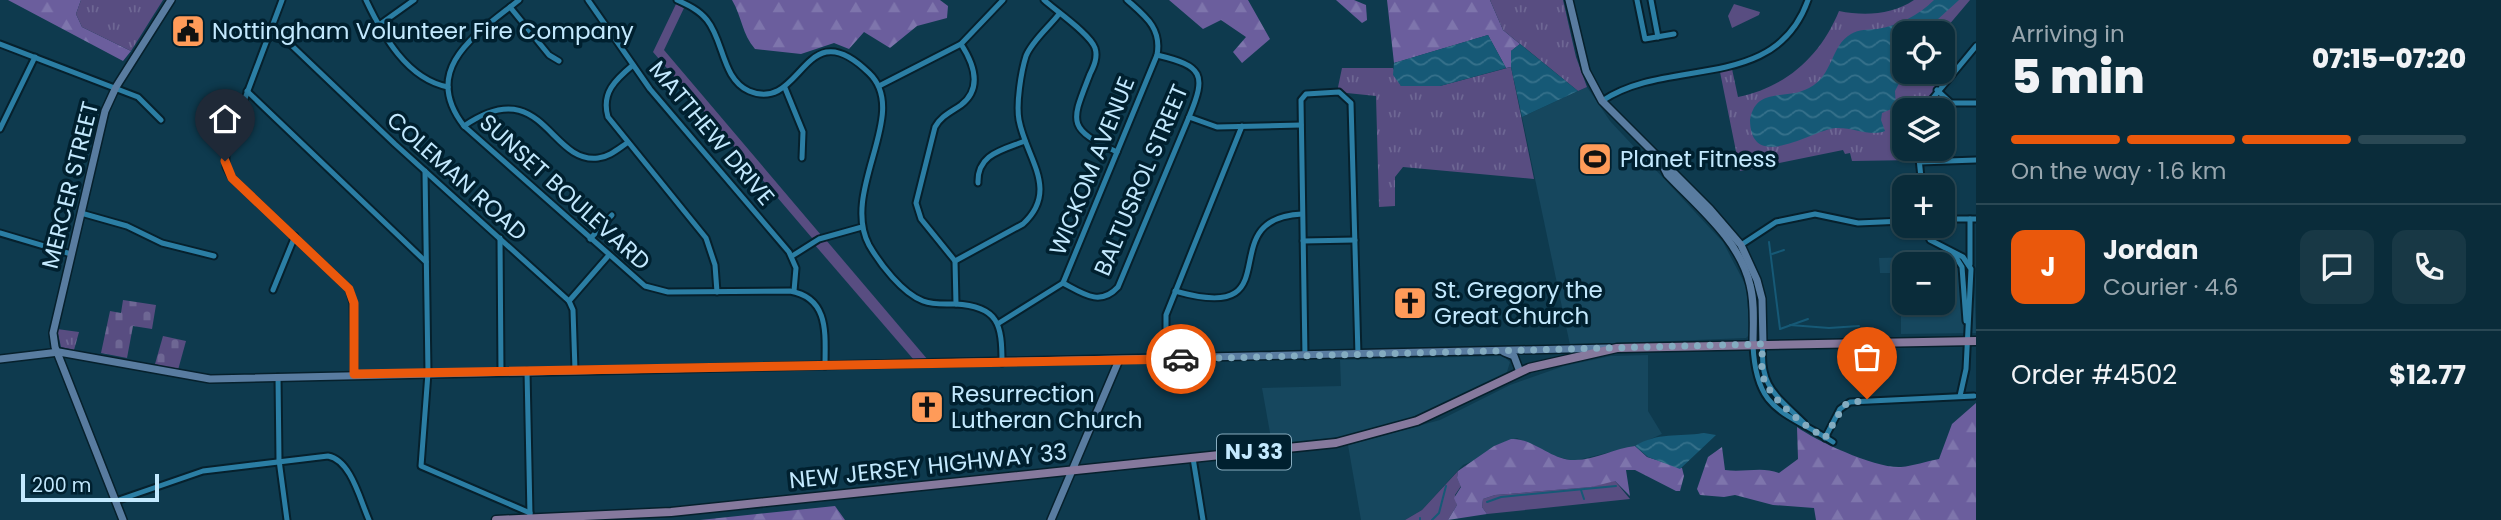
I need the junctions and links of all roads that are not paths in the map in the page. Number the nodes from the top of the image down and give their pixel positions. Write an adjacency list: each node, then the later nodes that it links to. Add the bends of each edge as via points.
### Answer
1 (171, 0): 29 (street, MERCER STREET)
2 (282, 0): 19 (street)
3 (366, 0): 17 (street)
4 (414, 0): 17 (street)
5 (519, 0): 15 (street)
6 (588, 0): 27 (street, MATTHEW DRIVE)
7 (677, 0): 31 (street, via 708,20 738,84 762,94)
8 (1044, 0): 16 (street)
9 (1127, 0): 24 (street, WICKOM AVENUE, via 1154,27)
10 (1569, 0): 35 (street, via 1582,58)
11 (1637, 0): 20 (street, via 1644,37)
12 (1651, 0): 20 (street)
13 (1808, 0): 35 (street, via 1785,39 1756,59 1627,86)
14 (1001, 1): 22 (street)
15 (510, 7): 26 (street); 30 (street, via 462,47)
16 (1059, 14): 43 (street, via 1026,57 1018,115); 45 (street, via 1090,39 1095,49 1094,64 1076,110 1078,127 1090,139)
17 (379, 25): 30 (street, via 413,71)
18 (1674, 34): 20 (street)
19 (268, 35): 33 (street); 50 (street, COLEMAN ROAD, via 287,41)
20 (1658, 37)
21 (0, 44): 25 (street)
22 (961, 44): 28 (street); 77 (street, via 974,67 973,88 935,127 916,202 921,219)
23 (1976, 46): 32 (street)
24 (1157, 55): 37 (street, BALTUSROL STREET, via 1188,64 1199,76 1200,91); 45 (street, WICKOM AVENUE)
25 (35, 57): 29 (street); 42 (street)
26 (559, 61)
27 (633, 65): 44 (street, via 613,83 606,100 608,117); 75 (street, MATTHEW DRIVE)
28 (879, 86): 31 (street, via 863,67 828,51 811,57); 59 (street, via 883,113 862,195)
29 (116, 87): 38 (street, via 138,97); 53 (street, MERCER STREET, via 105,111)
30 (448, 87): 40 (street, SUNSET BOULEVARD)
31 (785, 88): 46 (street, via 803,132)
32 (1937, 90): 34 (street); 36 (street, via 1951,103)
33 (247, 91): 61 (street, via 226,149 226,167 232,178); 78 (street)
34 (1931, 98)
35 (1602, 102): 49 (street)
36 (1976, 103)
37 (1189, 117): 41 (street, via 1210,126); 80 (street, BALTUSROL STREET, via 1118,287 1108,296 1093,298)
38 (160, 120)
39 (1301, 125): 41 (street); 54 (street); 65 (street, via 1301,100 1306,94 1339,93 1352,107)
40 (464, 126): 44 (street, via 485,113 508,109 531,116 587,158 607,156); 64 (street, SUNSET BOULEVARD)
41 (1242, 126): 83 (street)
42 (0, 129)
43 (1025, 142): 52 (street, via 983,160); 77 (street, via 1042,185 1031,216)
44 (627, 143): 84 (street, via 706,238)
45 (1117, 152): 80 (street, WICKOM AVENUE)
46 (802, 158)
47 (1976, 160): 48 (street)
48 (1920, 162): 51 (street)
49 (1662, 164): 67 (street); 68 (street)
50 (425, 171): 62 (street, COLEMAN ROAD); 78 (street)
51 (1921, 175)
52 (978, 183)
53 (81, 213): 70 (street, MERCER STREET); 73 (street, via 127,226 162,243)
54 (1303, 214): 66 (street); 83 (street, via 1277,217 1260,229 1248,275 1229,296 1211,300)
55 (612, 215): 64 (street)
56 (1955, 219): 57 (street)
57 (1973, 219): 79 (street)
58 (1892, 222): 68 (street, via 1858,223 1815,214 1776,222)
59 (862, 226): 75 (street, via 811,242); 86 (street, via 874,252 913,296 934,304)
60 (0, 233): 70 (street)
61 (295, 236): 81 (street); 106 (street, via 352,295)
62 (500, 238): 85 (street, COLEMAN ROAD); 103 (street)
63 (1929, 238): 69 (street)
64 (590, 239): 74 (street, SUNSET BOULEVARD)
65 (1355, 240): 66 (street); 94 (street)
66 (1303, 241): 95 (street)
67 (1732, 245): 68 (street); 71 (street)
68 (1741, 245): 71 (street); 90 (street, via 1762,299)
69 (1951, 252)
70 (71, 254): 93 (street, MERCER STREET, via 53,333)
71 (1737, 254): 90 (street, via 1750,285)
72 (1955, 254): 79 (street)
73 (214, 256)
74 (609, 256): 84 (street, SUNSET BOULEVARD, via 653,289); 85 (street)
75 (792, 256): 82 (street, via 797,275)
76 (1955, 256): 88 (street, via 1962,267)
77 (955, 261): 86 (street)
78 (426, 262): 105 (street)
79 (1970, 264): 88 (street)
80 (1063, 283): 87 (street, WICKOM AVENUE)
81 (273, 290)
82 (794, 291): 84 (street, SUNSET BOULEVARD); 100 (street, via 812,299 823,316)
83 (1175, 291): 96 (street, via 1165,317)
84 (717, 292)
85 (569, 301): 101 (street)
86 (956, 304): 87 (street, via 982,310)
87 (999, 323): 99 (street)
88 (1967, 325): 89 (street)
89 (1971, 341): 90 (main road, NEW JERSEY HIGHWAY 33 / NJ 33); 108 (street)
90 (1758, 344): 91 (main road, NEW JERSEY HIGHWAY 33 / NJ 33); 110 (street, via 1754,373 1761,391 1786,414)
91 (1616, 348): 92 (street); 104 (main road, NEW JERSEY HIGHWAY 33 / NJ 33, via 1561,358)
92 (1503, 351): 94 (street); 104 (street, via 1514,356)
93 (59, 352): 98 (street); 107 (street, via 199,378); 115 (street, MERCER STREET)
94 (1358, 355): 95 (street)
95 (1305, 356): 96 (street)
96 (1166, 359): 97 (street)
97 (1119, 360): 99 (street); 114 (street)
98 (1, 361)
99 (1002, 363): 100 (street)
100 (825, 366): 101 (street)
101 (575, 370): 102 (street)
102 (527, 371): 103 (street); 116 (street)
103 (502, 372): 105 (street)
104 (1520, 372): 112 (main road, NEW JERSEY HIGHWAY 33 / NJ 33, via 1437,412 1382,432 1336,443)
105 (428, 373): 106 (street); 116 (street, via 421,466)
106 (354, 374): 107 (street)
107 (278, 376): 113 (street)
108 (1960, 396): 109 (street); 110 (street, via 1850,402 1840,409)
109 (1974, 396)
110 (1825, 438): 111 (street)
111 (1832, 442)
112 (1193, 458): 114 (main road, NEW JERSEY HIGHWAY 33 / NJ 33); 122 (street)
113 (279, 460): 115 (street, via 184,475); 118 (street); 119 (street, via 328,456 340,460)
114 (1071, 470): 116 (main road, NEW JERSEY HIGHWAY 33 / NJ 33, via 663,513); 121 (street)
115 (116, 501): 117 (street, MERCER STREET)
116 (530, 517): 120 (main road, NEW JERSEY HIGHWAY 33 / NJ 33)
117 (123, 520)
118 (287, 520)
119 (369, 520)
120 (496, 520)
121 (1051, 520)
122 (1203, 520)

